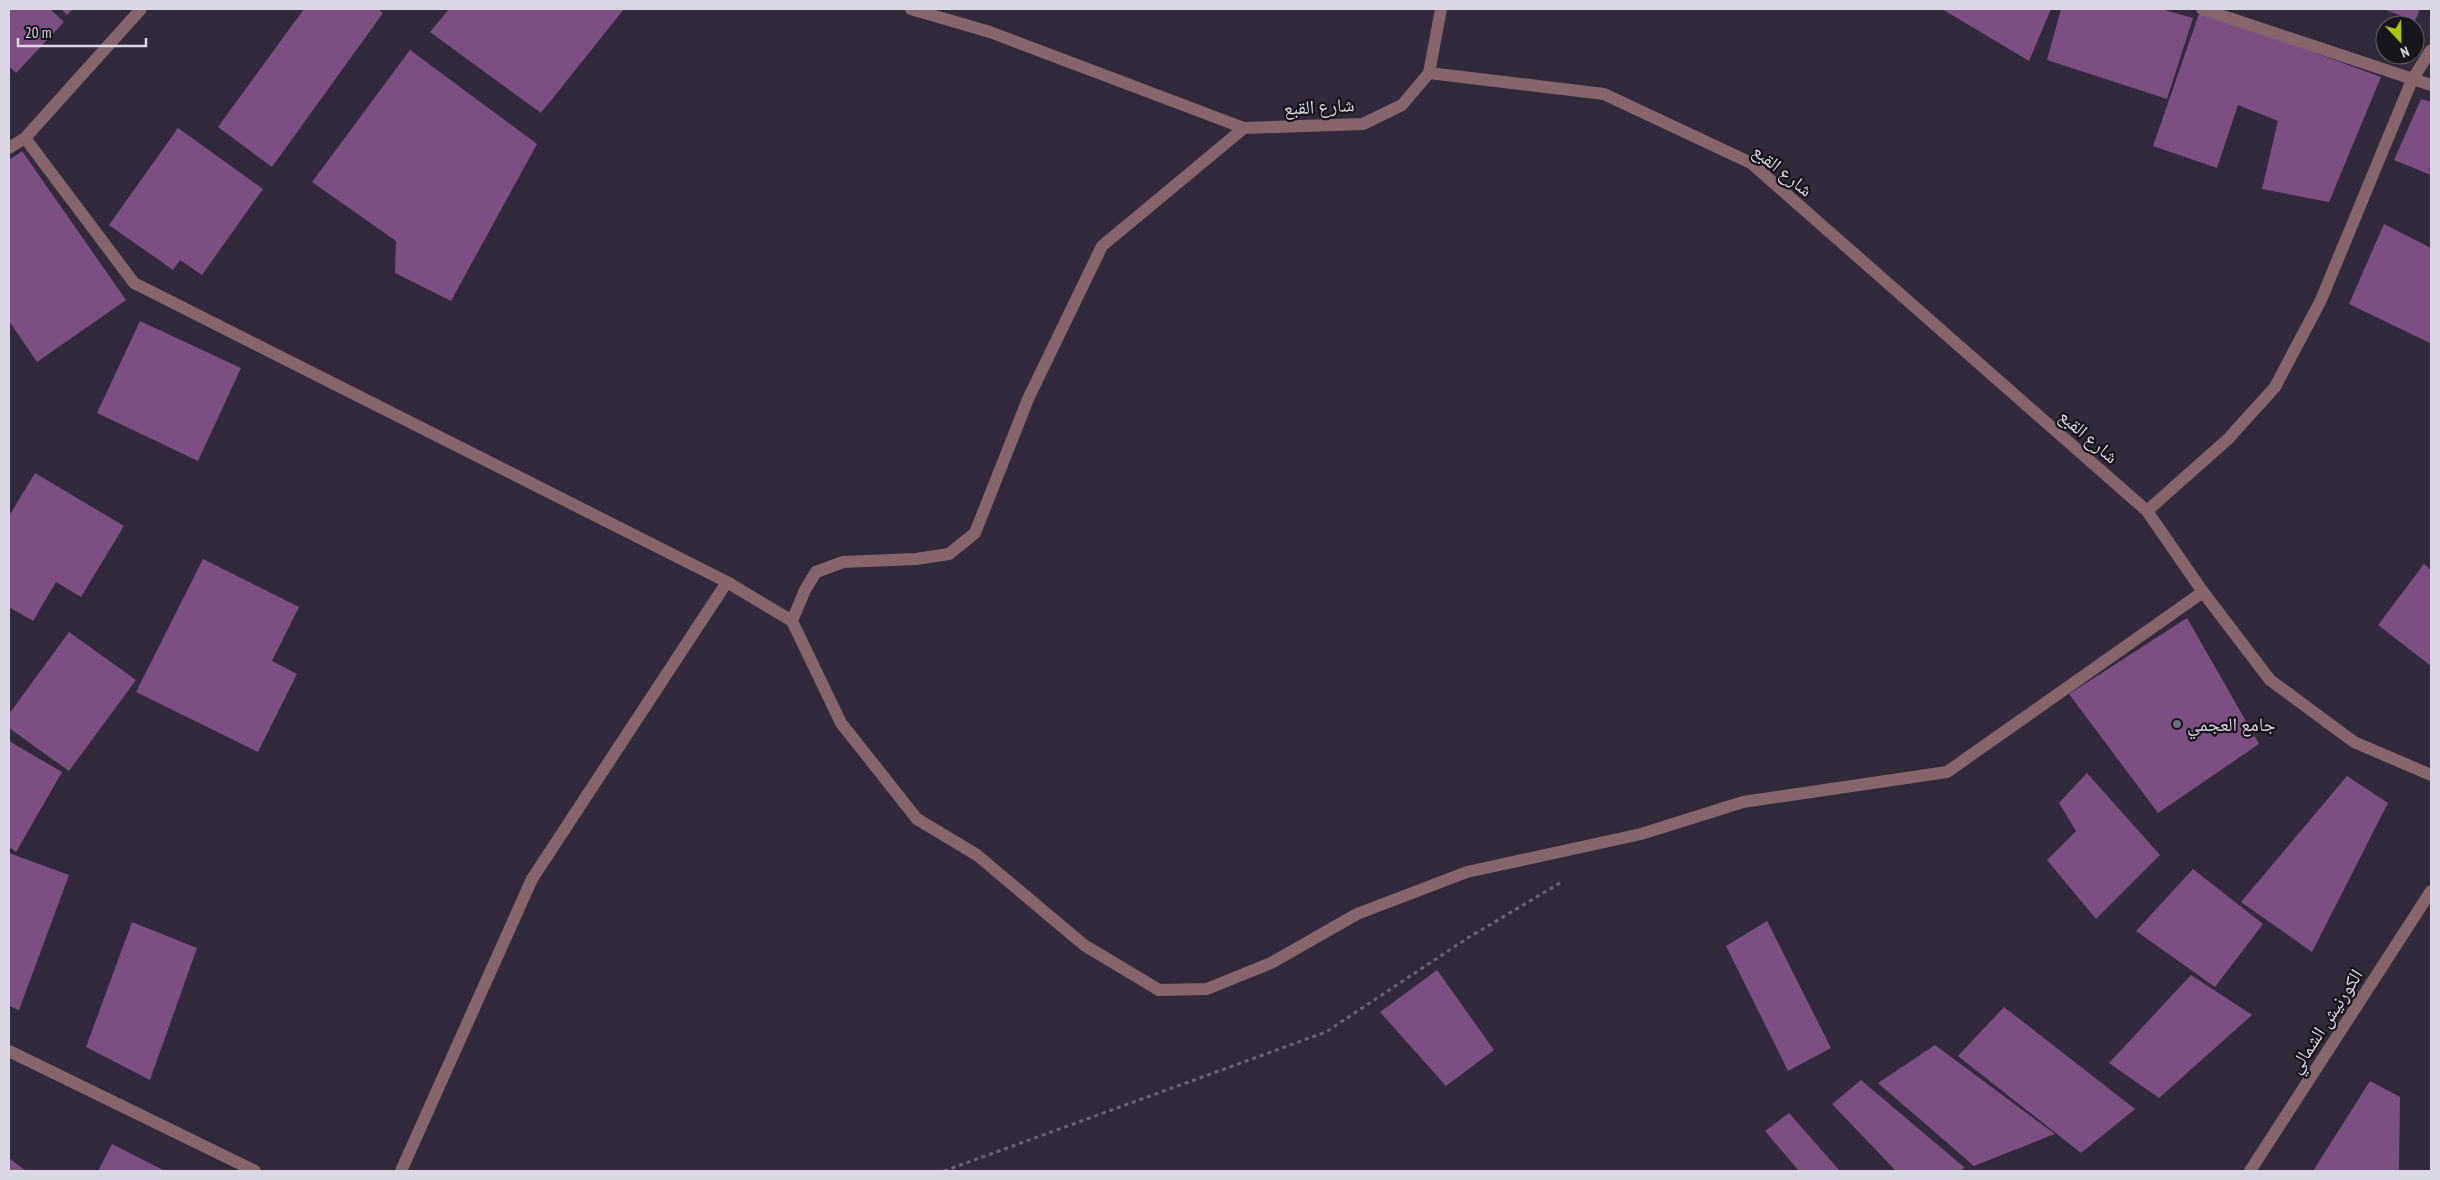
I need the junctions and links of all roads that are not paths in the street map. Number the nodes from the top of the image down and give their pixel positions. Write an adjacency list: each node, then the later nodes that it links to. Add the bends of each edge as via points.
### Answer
1 (142, 9): 10 (street)
2 (911, 9): 9 (street, شارع القبع, via 990,32)
3 (1441, 9): 6 (street)
4 (2202, 9): 7 (street)
5 (2431, 50): 7 (street)
6 (1429, 74): 9 (street, شارع القبع, via 1402,105 1363,124); 12 (street, شارع القبع, via 1604,94 1751,164)
7 (2412, 80): 8 (street); 12 (street, via 2321,300 2275,387 2228,439)
8 (2431, 85)
9 (1244, 128): 15 (street, via 1102,246 1028,399 975,533 949,554 916,559 843,562 816,572)
10 (25, 138): 11 (street); 13 (street, via 134,283)
11 (9, 148)
12 (2147, 511): 14 (street, شارع القبع)
13 (727, 582): 15 (street); 20 (street, via 532,879)
14 (2203, 592): 15 (street, via 1947,772 1743,802 1641,834 1467,872 1357,914 1271,963 1207,989 1159,990 1084,945 977,855 917,818 841,723); 16 (street, شارع القبع, via 2270,680 2354,742)
15 (792, 621)
16 (2431, 776)
17 (2431, 891): 21 (street, الكورنيش الشمالي)
18 (9, 1051): 19 (street)
19 (255, 1171)
20 (401, 1171)
21 (2250, 1171)

